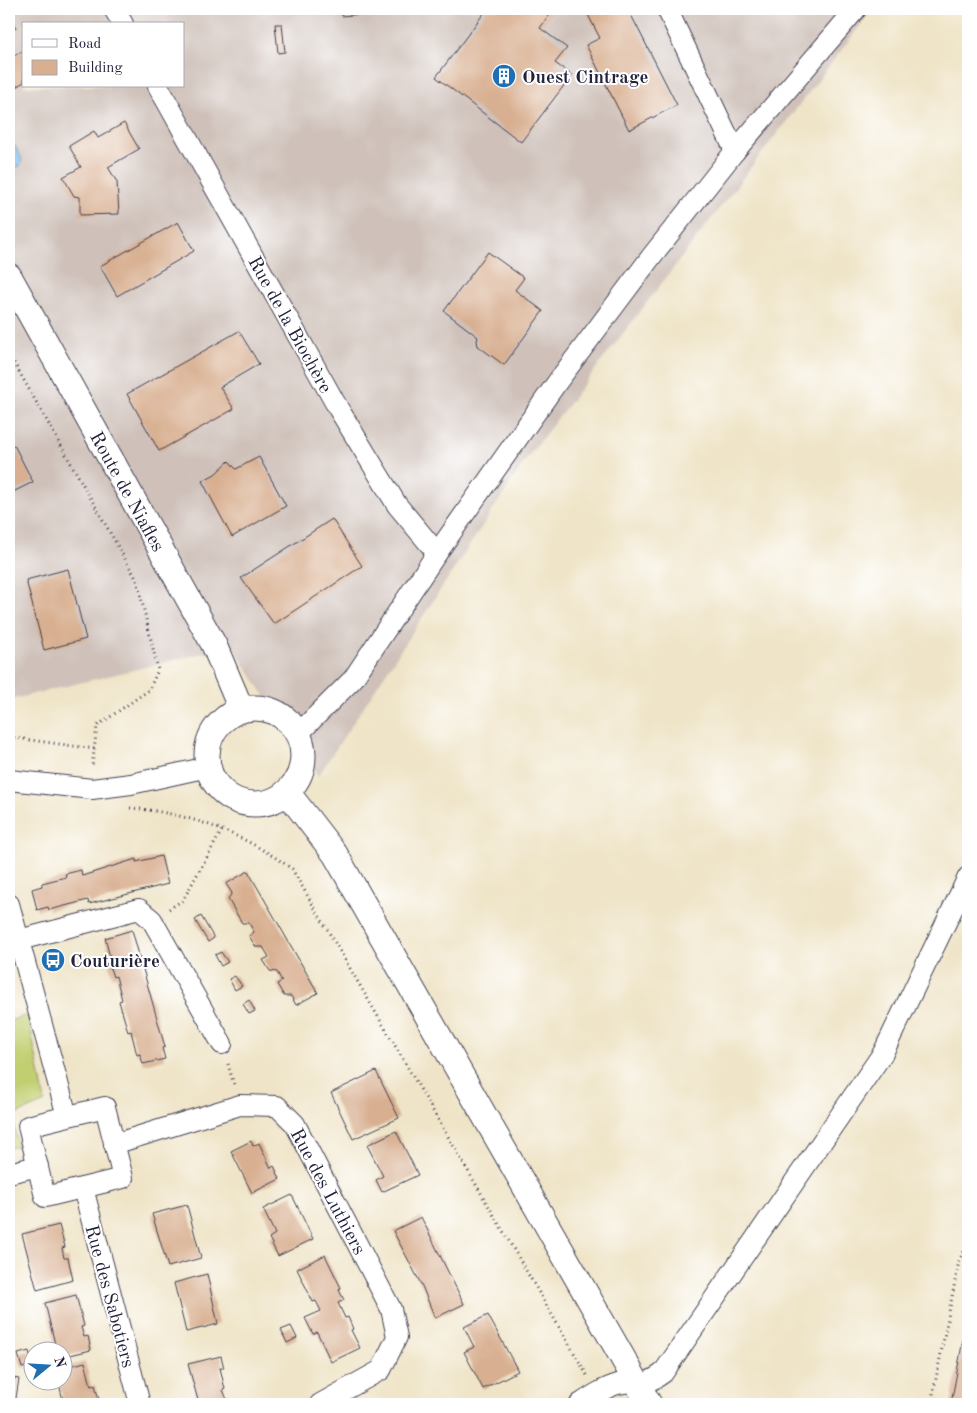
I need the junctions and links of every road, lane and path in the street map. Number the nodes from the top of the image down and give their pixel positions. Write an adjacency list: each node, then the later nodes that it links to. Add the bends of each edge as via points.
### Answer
1 (114, 9): 4 (street)
2 (667, 9): 6 (street)
3 (856, 9): 6 (street)
4 (121, 22)
5 (159, 88): 9 (street, Rue de la Biochère, via 343,416 397,505)
6 (736, 151): 9 (street, via 558,381)
7 (9, 276): 10 (street, Route de Niafles, via 214,645)
8 (9, 354): 13 (path, via 137,580 158,670 150,690 97,726)
9 (437, 553): 11 (street, via 353,679)
10 (241, 709): 11 (street, via 261,708 280,714); 14 (street, via 217,725 210,738)
11 (298, 734): 17 (street, via 303,749 302,765 297,780)
12 (9, 737): 13 (path)
13 (95, 749): 15 (path)
14 (208, 767): 16 (street, via 132,784 92,789); 17 (street, via 214,782 225,794 240,802 272,801)
15 (92, 772)
16 (9, 780)
17 (287, 792): 33 (street, via 335,854)
18 (125, 808): 19 (path, via 164,811)
19 (222, 830): 22 (path, via 183,900); 32 (path, via 264,849 292,869)
20 (968, 877): 33 (street, via 883,1053 663,1373 650,1382)
21 (9, 904): 23 (street)
22 (152, 920): 23 (street, via 140,909); 24 (street)
23 (18, 940): 26 (street)
24 (222, 1044): 25 (path)
25 (240, 1105): 27 (street, Rue des Luthiers); 35 (street, Rue des Luthiers, via 277,1106 295,1124 391,1310 397,1338 381,1370)
26 (67, 1116): 27 (street, via 105,1107); 28 (street, via 28,1126)
27 (114, 1144): 30 (street, via 122,1178)
28 (38, 1166): 29 (street); 30 (street, via 46,1197)
29 (9, 1173)
30 (83, 1188): 34 (street, Rue des Sabotiers)
31 (968, 1243): 37 (path, via 959,1261)
32 (591, 1382)
33 (644, 1394): 36 (street, via 619,1384)
34 (140, 1404)
35 (320, 1404)
36 (580, 1404)
37 (931, 1404)

